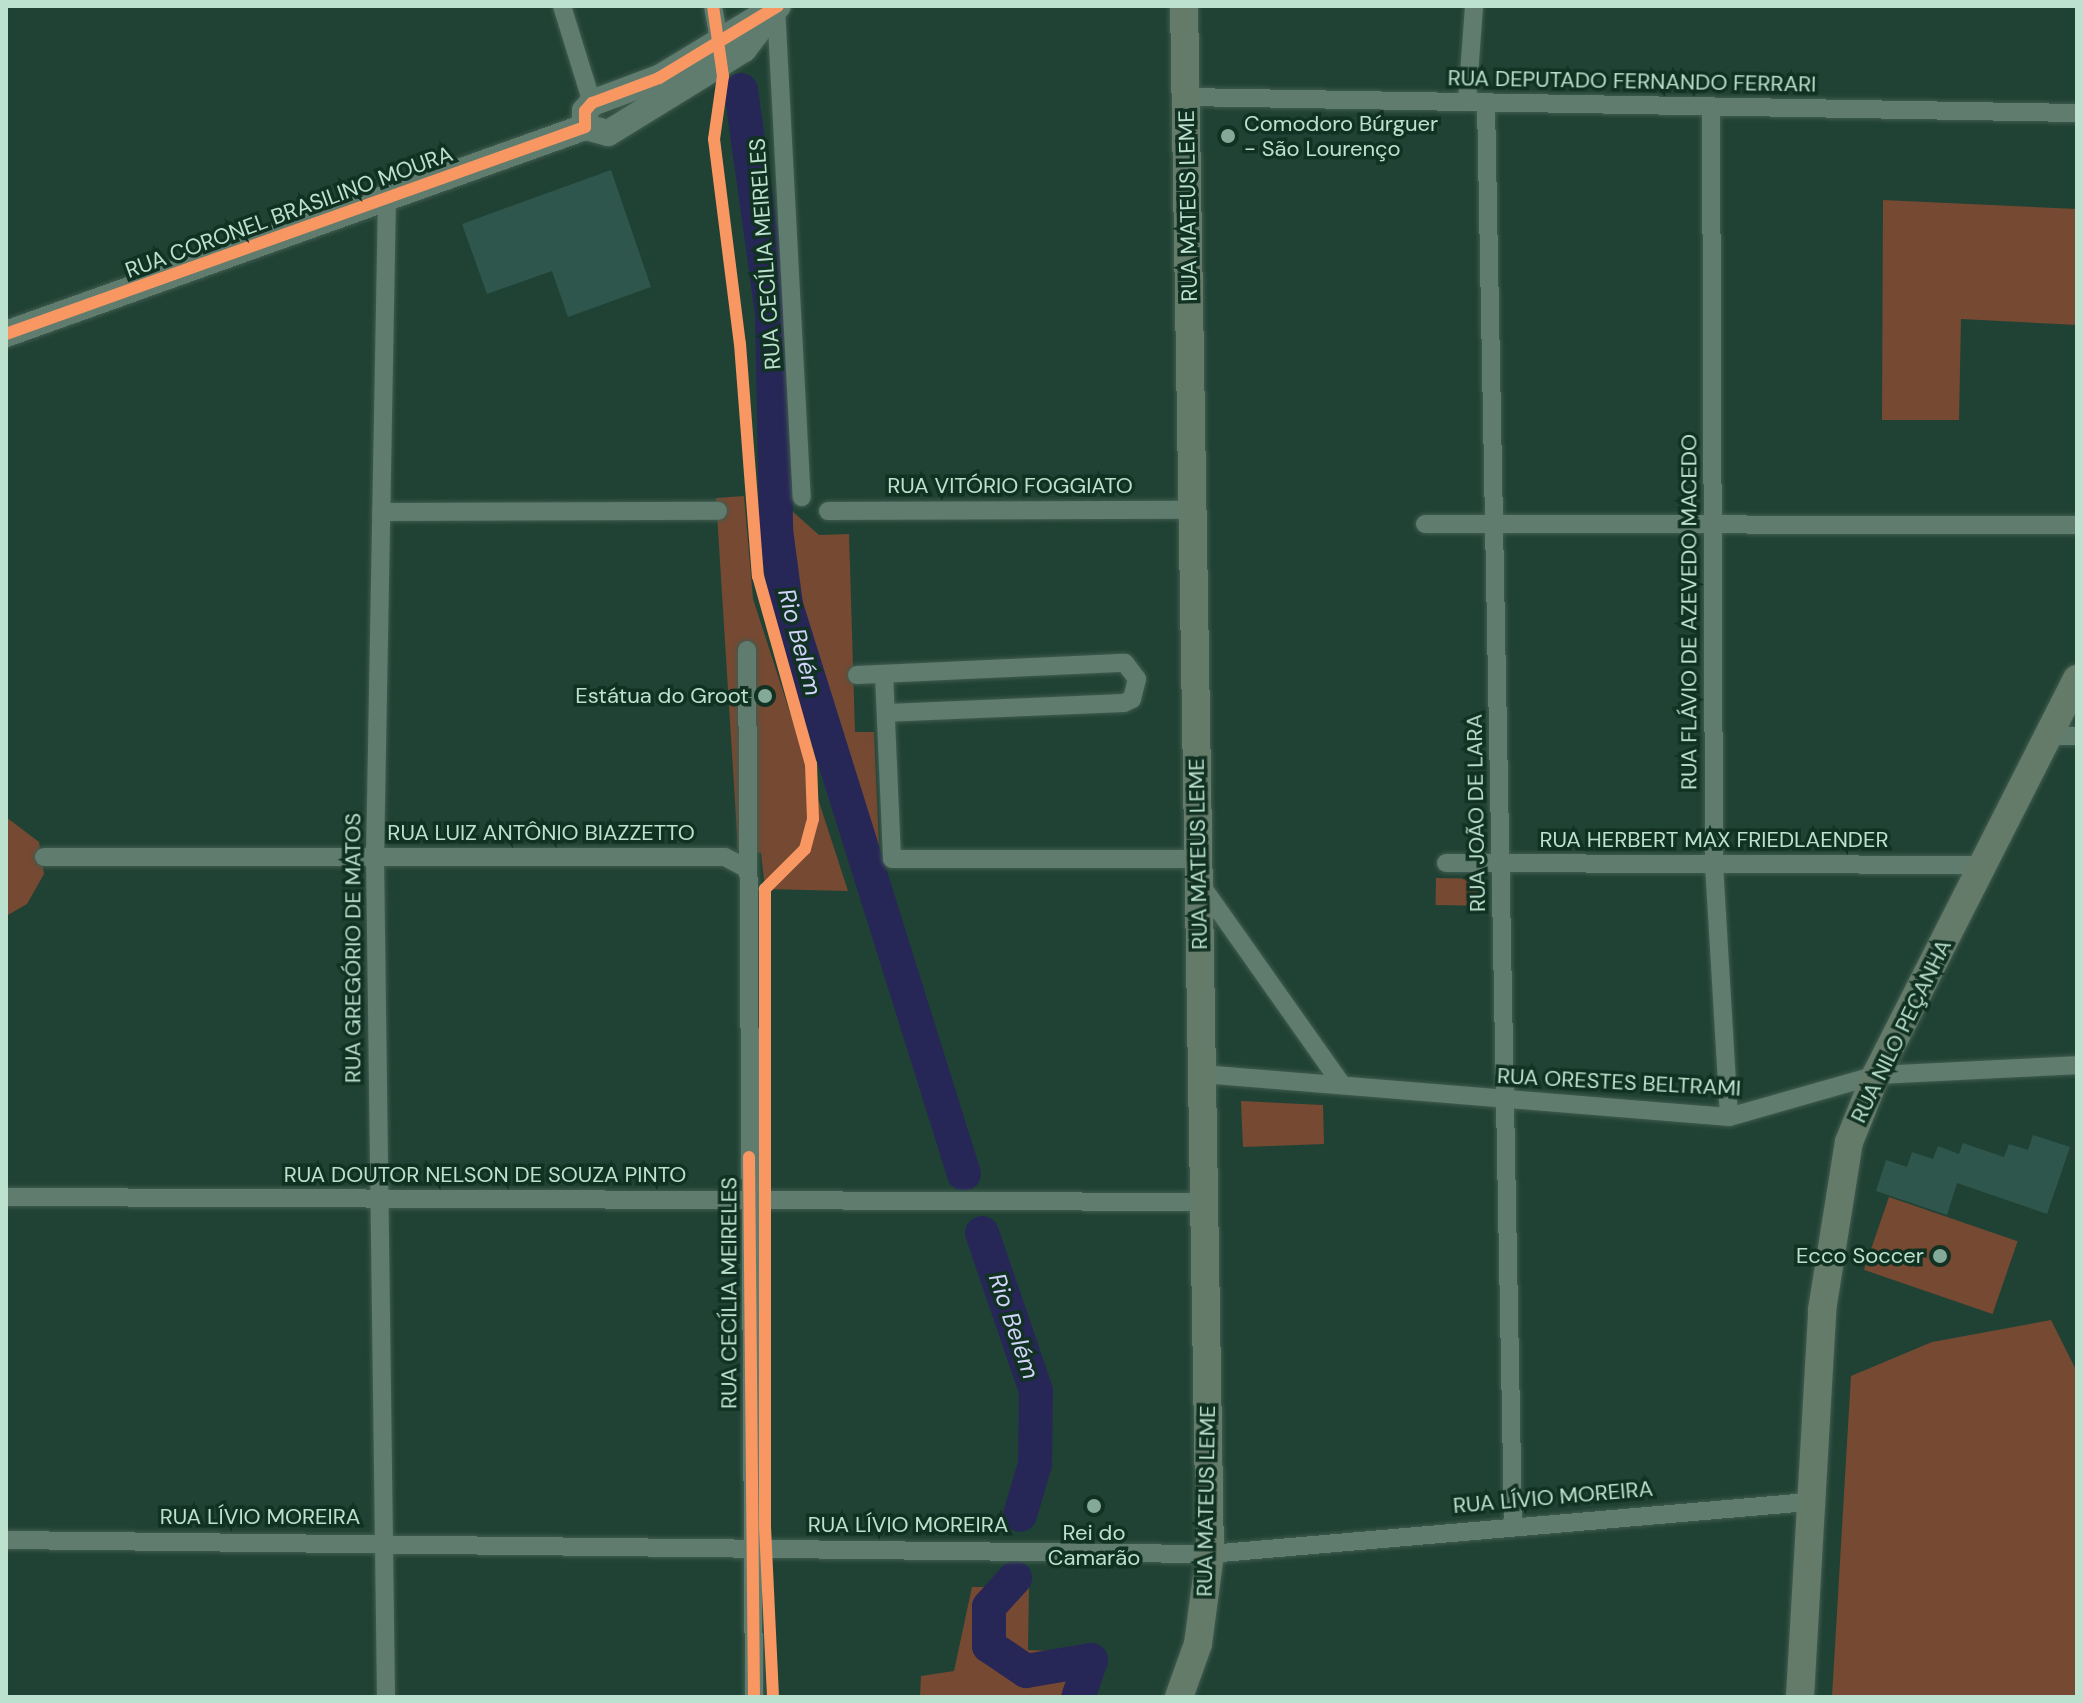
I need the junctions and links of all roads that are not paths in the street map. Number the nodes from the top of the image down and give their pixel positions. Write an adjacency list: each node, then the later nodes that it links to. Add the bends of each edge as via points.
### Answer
1 (562, 6): 11 (street)
2 (713, 6): 6 (street)
3 (1184, 6): 7 (main road, RUA MATEUS LEME)
4 (1474, 6): 8 (street, RUA JOÃO DE LARA)
5 (777, 7): 6 (street, RUA CORONEL BRASILINO MOURA); 11 (street, RUA CORONEL BRASILINO MOURA, via 744,49); 14 (street, RUA CECÍLIA MEIRELES)
6 (720, 44): 11 (street, RUA CORONEL BRASILINO MOURA)
7 (1186, 97): 8 (street, RUA DEPUTADO FERNANDO FERRARI); 15 (main road, RUA MATEUS LEME)
8 (1477, 102): 9 (street, RUA DEPUTADO FERNANDO FERRARI); 20 (street, RUA JOÃO DE LARA)
9 (1711, 106): 10 (street, RUA DEPUTADO FERNANDO FERRARI); 21 (street, RUA FLÁVIO DE AZEVEDO MACEDO)
10 (2077, 113)
11 (599, 114): 12 (street, RUA CORONEL BRASILINO MOURA)
12 (387, 198): 13 (street, RUA CORONEL BRASILINO MOURA); 18 (street, RUA GREGÓRIO DE MATOS)
13 (6, 334)
14 (802, 497)
15 (1193, 510): 17 (street, RUA VITÓRIO FOGGIATO); 37 (main road, RUA MATEUS LEME)
16 (718, 511): 18 (street)
17 (828, 511)
18 (381, 512): 31 (street, RUA GREGÓRIO DE MATOS)
19 (1425, 524): 20 (street)
20 (1494, 524): 21 (street); 33 (street, RUA JOÃO DE LARA)
21 (1713, 524): 22 (street); 34 (street, RUA FLÁVIO DE AZEVEDO MACEDO)
22 (2077, 525)
23 (747, 650): 36 (street, RUA CECÍLIA MEIRELES)
24 (884, 674): 25 (street); 27 (street); 27 (street, via 1125,663 1137,679 1132,699 1124,703)
25 (857, 675)
26 (2077, 679): 28 (main road, RUA NILO PEÇANHA)
27 (888, 713): 37 (street, via 892,859)
28 (2045, 736): 29 (street); 35 (main road, RUA NILO PEÇANHA)
29 (2077, 736)
30 (44, 857): 31 (street, RUA LUIZ ANTÔNIO BIAZZETTO)
31 (375, 857): 36 (street, RUA LUIZ ANTÔNIO BIAZZETTO, via 725,857); 45 (street, RUA GREGÓRIO DE MATOS)
32 (1446, 863): 33 (street, RUA HERBERT MAX FRIEDLAENDER)
33 (1500, 863): 34 (street, RUA HERBERT MAX FRIEDLAENDER); 42 (street, RUA JOÃO DE LARA)
34 (1714, 864): 35 (street, RUA HERBERT MAX FRIEDLAENDER); 43 (street, RUA FLÁVIO DE AZEVEDO MACEDO)
35 (1982, 865): 40 (main road, RUA NILO PEÇANHA)
36 (746, 868): 46 (street, RUA CECÍLIA MEIRELES)
37 (1199, 870): 39 (main road, RUA MATEUS LEME); 41 (street)
38 (2077, 1065): 40 (street, RUA ORESTES BELTRAMI)
39 (1202, 1074): 41 (street, RUA ORESTES BELTRAMI); 47 (main road, RUA MATEUS LEME)
40 (1876, 1075): 43 (street, RUA ORESTES BELTRAMI); 48 (main road, RUA NILO PEÇANHA, via 1849,1142 1834,1222)
41 (1342, 1085): 42 (street, RUA ORESTES BELTRAMI)
42 (1505, 1100): 43 (street, RUA ORESTES BELTRAMI); 49 (street, RUA JOÃO DE LARA)
43 (1729, 1117)
44 (6, 1197): 45 (street, RUA DOUTOR NELSON DE SOUZA PINTO)
45 (379, 1199): 46 (street, RUA DOUTOR NELSON DE SOUZA PINTO); 51 (street, RUA GREGÓRIO DE MATOS)
46 (749, 1200): 47 (street, RUA DOUTOR NELSON DE SOUZA PINTO); 52 (street, RUA CECÍLIA MEIRELES)
47 (1204, 1202): 53 (main road, RUA MATEUS LEME)
48 (1808, 1502): 49 (street, RUA LÍVIO MOREIRA); 57 (main road, RUA NILO PEÇANHA)
49 (1513, 1523): 53 (street, RUA LÍVIO MOREIRA)
50 (6, 1540): 51 (street, RUA LÍVIO MOREIRA)
51 (384, 1541): 52 (street, RUA LÍVIO MOREIRA); 54 (street, RUA GREGÓRIO DE MATOS)
52 (750, 1548): 53 (street, RUA LÍVIO MOREIRA); 55 (street, RUA CECÍLIA MEIRELES)
53 (1210, 1554): 56 (main road, RUA MATEUS LEME, via 1198,1644)
54 (386, 1697)
55 (754, 1697)
56 (1179, 1697)
57 (1800, 1697)

